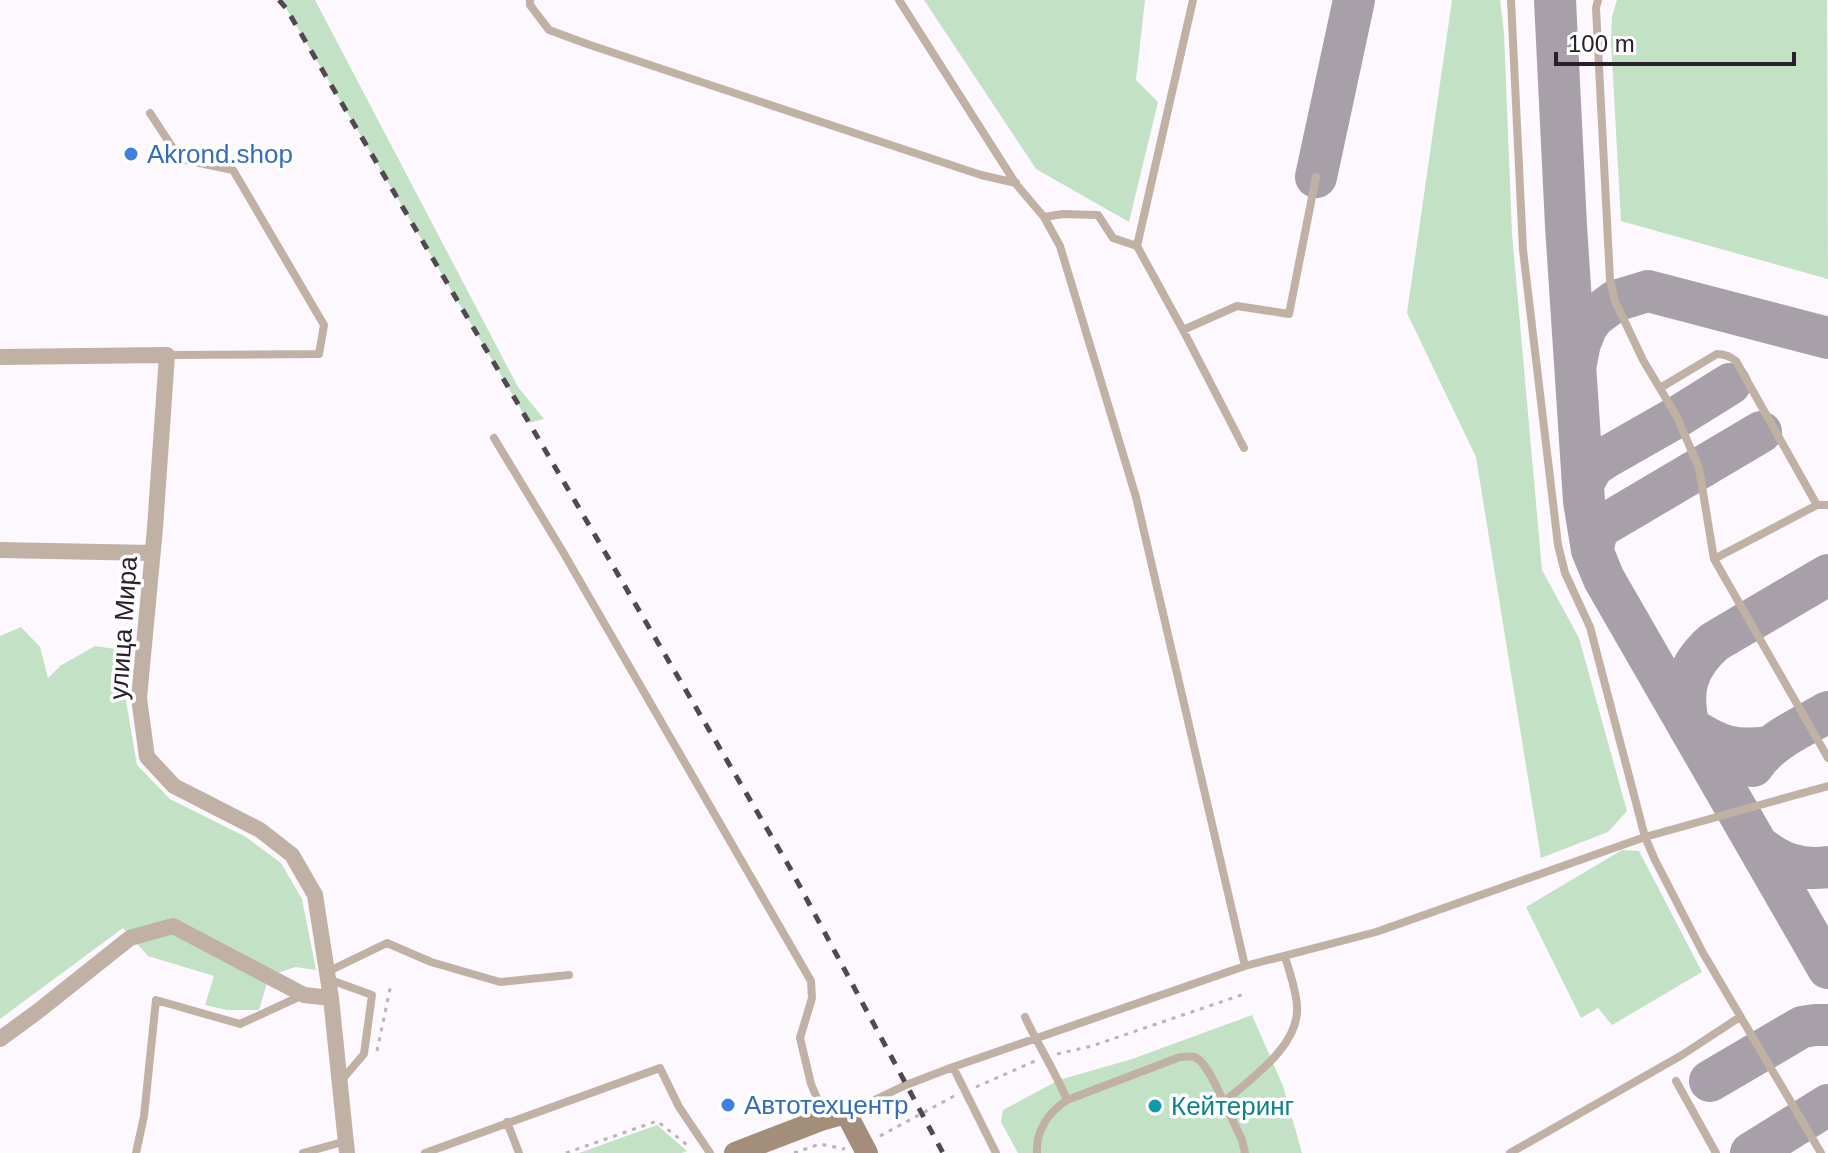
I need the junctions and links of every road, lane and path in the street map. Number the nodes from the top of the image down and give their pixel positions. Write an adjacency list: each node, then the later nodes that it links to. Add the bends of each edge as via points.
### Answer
1 (530, 0): 8 (lane, via 549,30)
2 (899, 0): 8 (lane)
3 (1193, 0): 10 (lane)
4 (1511, 0): 24 (lane, via 1523,250 1558,545 1590,627)
5 (1598, 0): 14 (lane, via 1610,280 1615,301)
6 (150, 113): 12 (lane, via 180,159 233,170 324,325 319,354)
7 (1316, 177): 11 (lane, via 1289,314 1237,306)
8 (1016, 184): 9 (lane)
9 (1044, 217): 10 (lane, via 1098,215 1113,238); 26 (lane, via 1060,246 1136,497)
10 (1137, 246): 11 (lane)
11 (1183, 330): 16 (lane)
12 (167, 355): 13 (street); 20 (street, улица Мира)
13 (0, 357)
14 (1660, 388): 17 (lane, via 1717,354 1731,357); 21 (lane, via 1699,468)
15 (494, 438): 41 (lane, via 811,981 812,998 800,1038)
16 (1244, 448)
17 (1817, 505): 18 (lane); 21 (lane)
18 (1828, 505)
19 (0, 550): 20 (street)
20 (152, 553): 27 (street, улица Мира, via 139,698 147,757 174,786 260,830 292,855 315,895)
21 (1714, 559): 22 (lane)
22 (1828, 758)
23 (1828, 786): 24 (lane)
24 (1645, 837): 25 (lane, via 1376,932); 32 (lane)
25 (1285, 957): 26 (lane); 39 (lane, via 1298,1008 1292,1029 1277,1054)
26 (1245, 966): 34 (lane)
27 (328, 975): 28 (lane, via 387,943 500,982); 30 (street, улица Мира); 37 (lane, via 372,995 364,1054)
28 (569, 975)
29 (304, 995): 30 (street); 33 (street, via 173,926 130,938); 44 (lane, via 240,1024 156,1000)
30 (331, 998): 37 (street, улица Мира)
31 (1025, 1017): 34 (lane)
32 (1740, 1017): 58 (lane); 60 (lane)
33 (0, 1039)
34 (1035, 1040): 35 (lane); 38 (lane)
35 (953, 1067): 40 (lane); 55 (lane)
36 (1676, 1081): 59 (lane)
37 (339, 1082): 43 (street, улица Мира)
38 (1067, 1100): 39 (lane, via 1193,1056); 56 (lane, via 1047,1117)
39 (1224, 1102): 57 (lane)
40 (846, 1113): 41 (main road); 54 (main road)
41 (821, 1120): 51 (main road)
42 (507, 1122): 46 (lane); 47 (lane); 50 (lane, via 660,1068)
43 (346, 1147): 45 (lane)
44 (136, 1153)
45 (303, 1153)
46 (425, 1153)
47 (519, 1153)
48 (566, 1153): 49 (path, via 657,1121)
49 (697, 1153)
50 (710, 1153)
51 (735, 1153)
52 (794, 1153): 53 (path, via 820,1144)
53 (851, 1153)
54 (867, 1153)
55 (996, 1153)
56 (1037, 1153)
57 (1245, 1153)
58 (1510, 1153)
59 (1716, 1153)
60 (1821, 1153)

